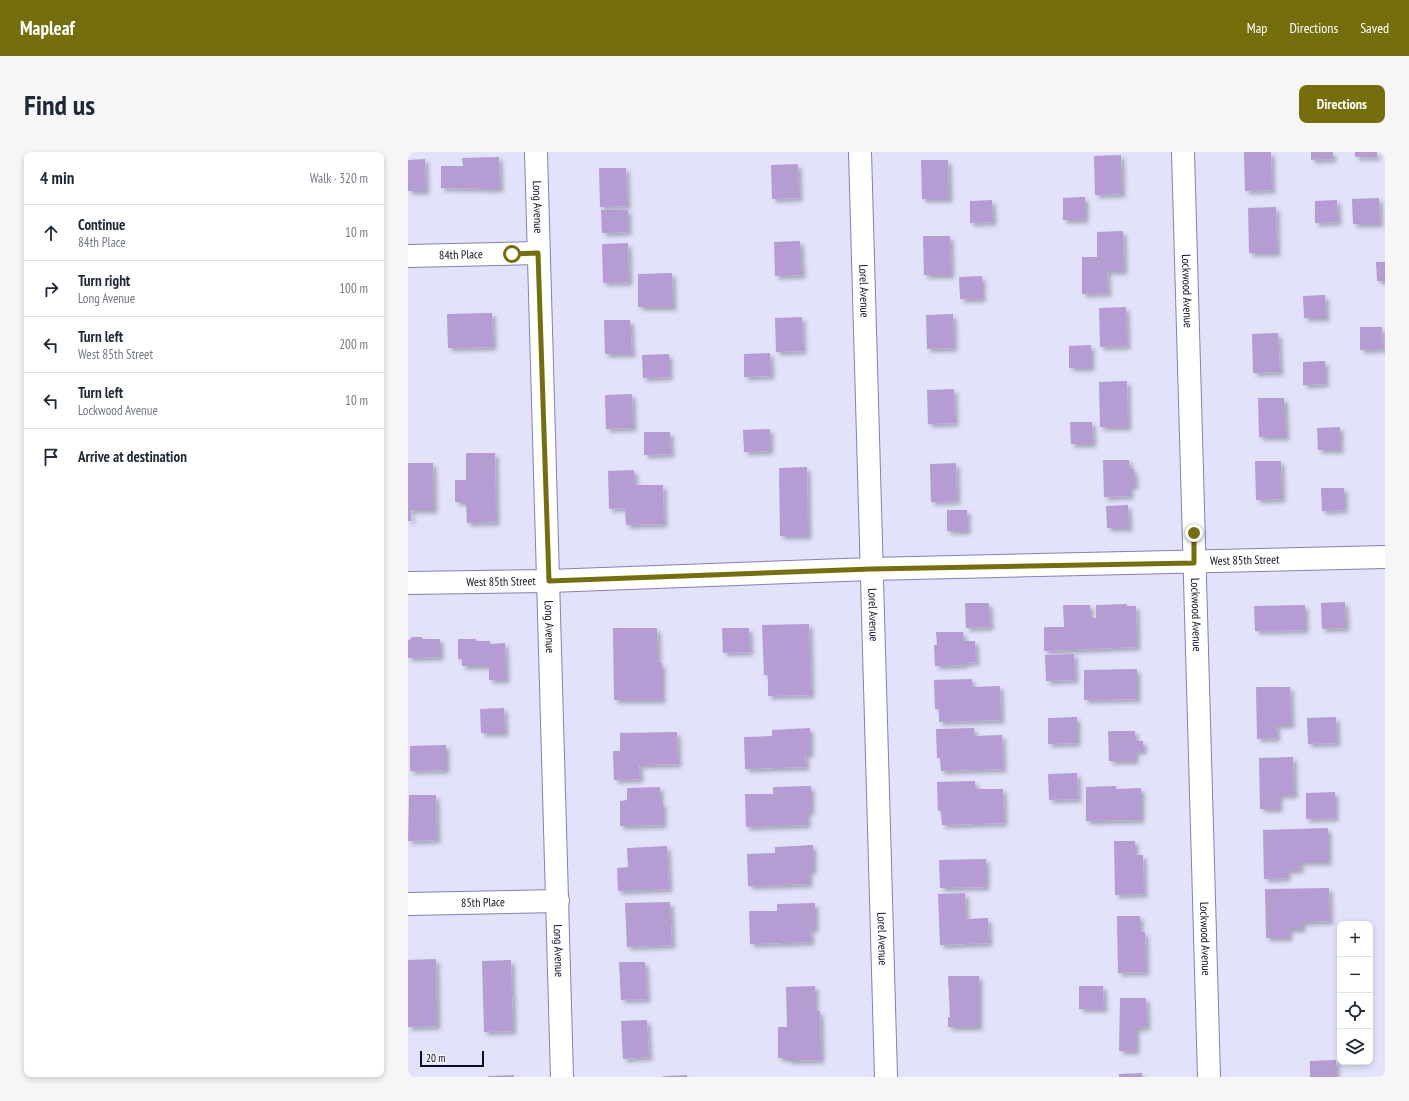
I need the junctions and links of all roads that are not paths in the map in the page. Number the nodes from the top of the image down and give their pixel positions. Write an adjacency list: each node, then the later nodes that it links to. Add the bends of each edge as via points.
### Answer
1 (536, 152): 4 (street, Long Avenue)
2 (860, 152): 8 (street, Lorel Avenue)
3 (1183, 152): 7 (street, Lockwood Avenue)
4 (538, 253): 5 (street, 84th Place); 9 (street, Long Avenue)
5 (408, 256)
6 (1385, 558): 7 (street, West 85th Street)
7 (1194, 563): 8 (street, West 85th Street); 15 (street, Lockwood Avenue)
8 (871, 569): 9 (street, West 85th Street); 14 (street, Lorel Avenue)
9 (549, 581): 10 (street, West 85th Street); 11 (street, Long Avenue)
10 (408, 583)
11 (558, 902): 12 (street, 85th Place); 13 (street, Long Avenue)
12 (408, 904)
13 (562, 1077)
14 (886, 1077)
15 (1209, 1077)

